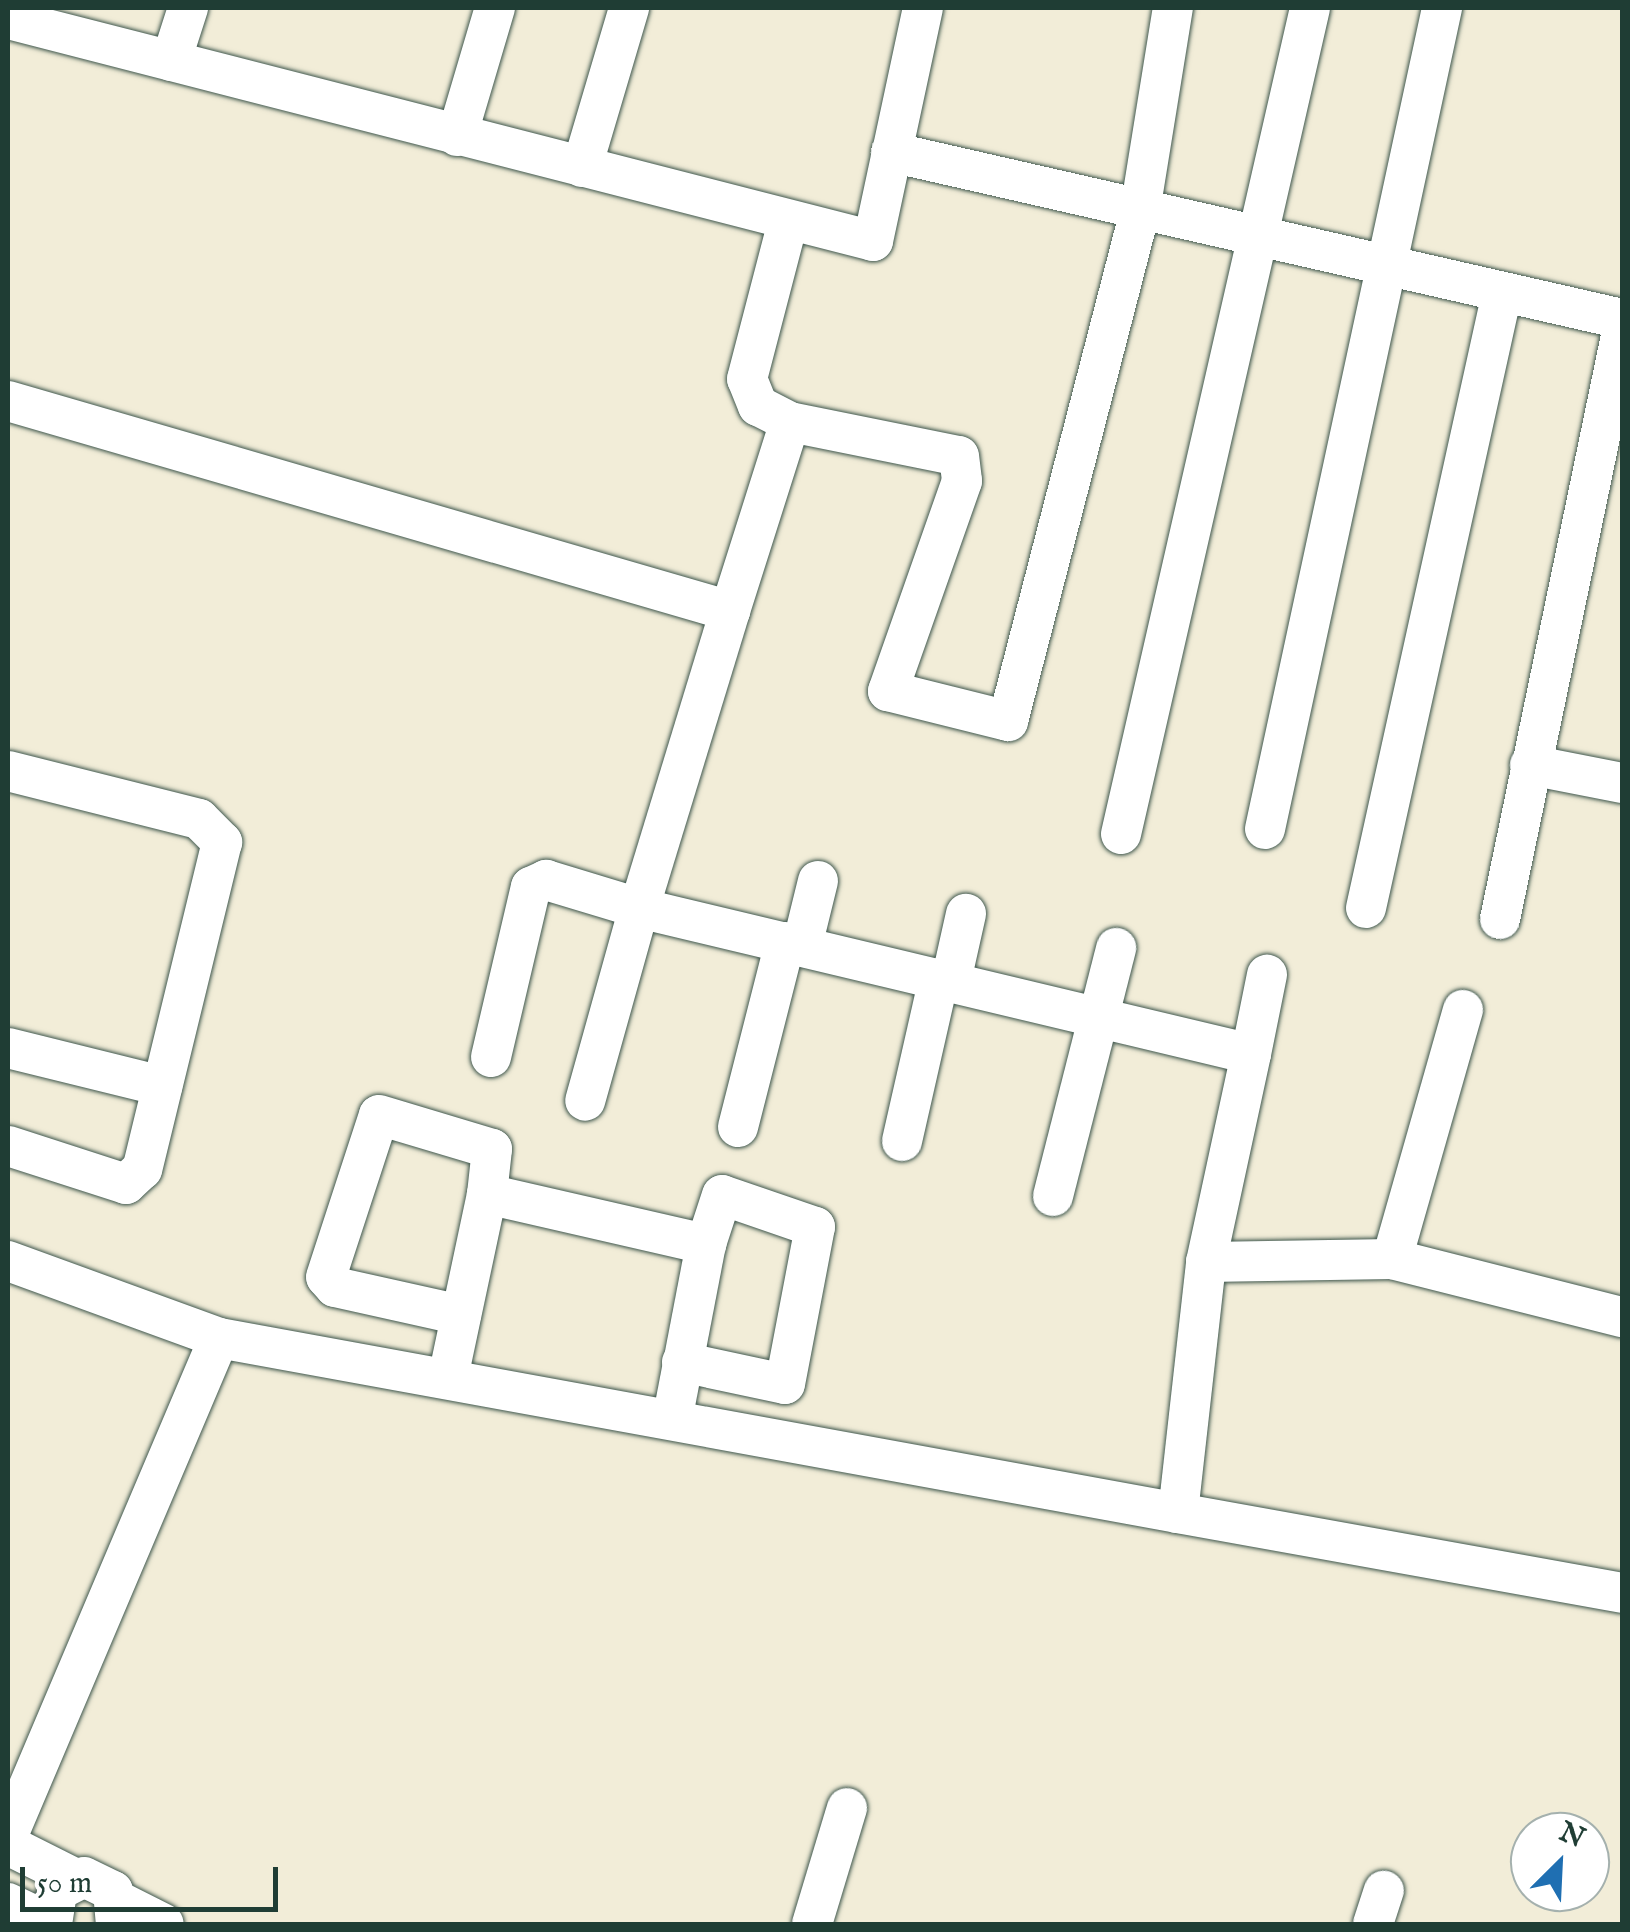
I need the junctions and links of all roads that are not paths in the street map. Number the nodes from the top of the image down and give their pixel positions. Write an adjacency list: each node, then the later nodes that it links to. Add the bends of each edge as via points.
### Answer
1 (188, 8): 9 (street)
2 (495, 8): 10 (street)
3 (629, 8): 12 (street)
4 (923, 8): 11 (street)
5 (1173, 8): 13 (street)
6 (1310, 8): 15 (street)
7 (1442, 8): 16 (street)
8 (8, 19): 9 (street)
9 (171, 61): 10 (street)
10 (458, 136): 12 (street)
11 (892, 152): 13 (street); 14 (street, via 873,240)
12 (582, 167): 14 (street)
13 (1140, 211): 15 (street); 21 (street, via 1008,721 888,691 962,481 960,456)
14 (788, 222): 21 (street, via 747,379 758,406)
15 (1257, 238): 16 (street); 27 (street)
16 (1383, 268): 17 (street); 26 (street)
17 (1502, 294): 18 (street); 30 (street)
18 (1622, 319)
19 (1622, 331): 23 (street)
20 (8, 401): 22 (street)
21 (790, 422): 22 (street)
22 (730, 611): 29 (street)
23 (1530, 764): 25 (street); 32 (street)
24 (8, 772): 42 (street, via 199,819 222,842)
25 (1622, 783)
26 (1264, 829)
27 (1121, 834)
28 (818, 881): 33 (street)
29 (638, 908): 33 (street); 41 (street, via 546,880 531,887); 43 (street)
30 (1366, 908)
31 (966, 914): 36 (street)
32 (1500, 918)
33 (793, 944): 36 (street); 44 (street)
34 (1116, 948): 38 (street)
35 (1267, 975): 40 (street)
36 (945, 980): 38 (street); 45 (street)
37 (1464, 1010): 50 (street)
38 (1098, 1014): 40 (street); 48 (street)
39 (8, 1048): 42 (street)
40 (1252, 1054): 52 (street)
41 (491, 1057)
42 (162, 1086): 46 (street, via 142,1169 126,1184)
43 (585, 1101)
44 (738, 1127)
45 (902, 1142)
46 (8, 1146)
47 (487, 1194): 49 (street); 53 (street); 53 (street, via 492,1149 379,1115 326,1277 335,1287)
48 (1054, 1196)
49 (706, 1244): 56 (street); 56 (street, via 722,1195 815,1227 785,1384)
50 (1392, 1259): 52 (street); 54 (street)
51 (8, 1261): 55 (street)
52 (1206, 1262): 59 (street)
53 (461, 1315): 57 (street)
54 (1622, 1317)
55 (219, 1338): 57 (street); 62 (street)
56 (682, 1362): 58 (street)
57 (448, 1374): 58 (street)
58 (672, 1416): 59 (street)
59 (1178, 1513): 60 (street)
60 (1622, 1593)
61 (847, 1808): 69 (street)
62 (8, 1835)
63 (8, 1845): 64 (street)
64 (74, 1878): 66 (street, via 105,1884); 67 (street, via 52,1901)
65 (8, 1903): 67 (street)
66 (117, 1913): 68 (street)
67 (52, 1924)
68 (164, 1924)
69 (812, 1924)

